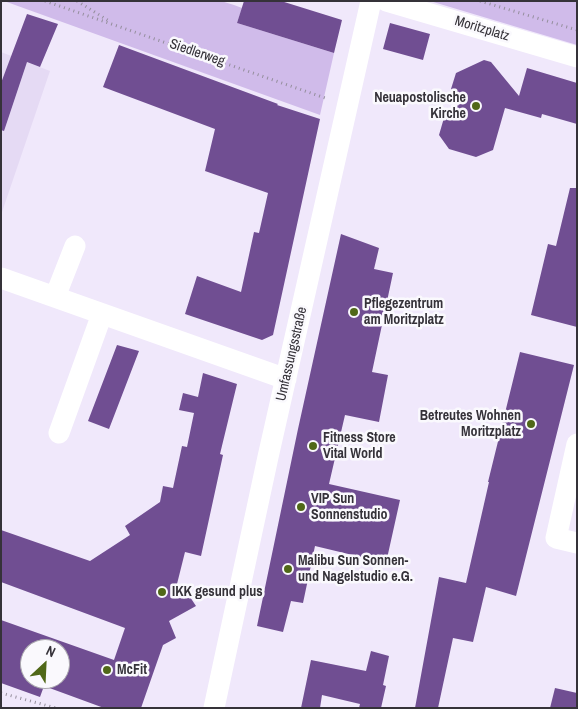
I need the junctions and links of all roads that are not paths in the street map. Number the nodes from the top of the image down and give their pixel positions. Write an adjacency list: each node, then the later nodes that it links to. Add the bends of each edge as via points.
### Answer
1 (371, 1): 8 (street, Umfassungsstraße)
2 (386, 1): 3 (street, Moritzplatz)
3 (577, 57)
4 (76, 246): 6 (street)
5 (1, 278): 6 (street)
6 (55, 297): 7 (street)
7 (102, 314): 8 (street); 9 (street)
8 (286, 379): 12 (street, Umfassungsstraße)
9 (59, 433)
10 (577, 444): 11 (street, via 556,538)
11 (577, 543)
12 (214, 708)

